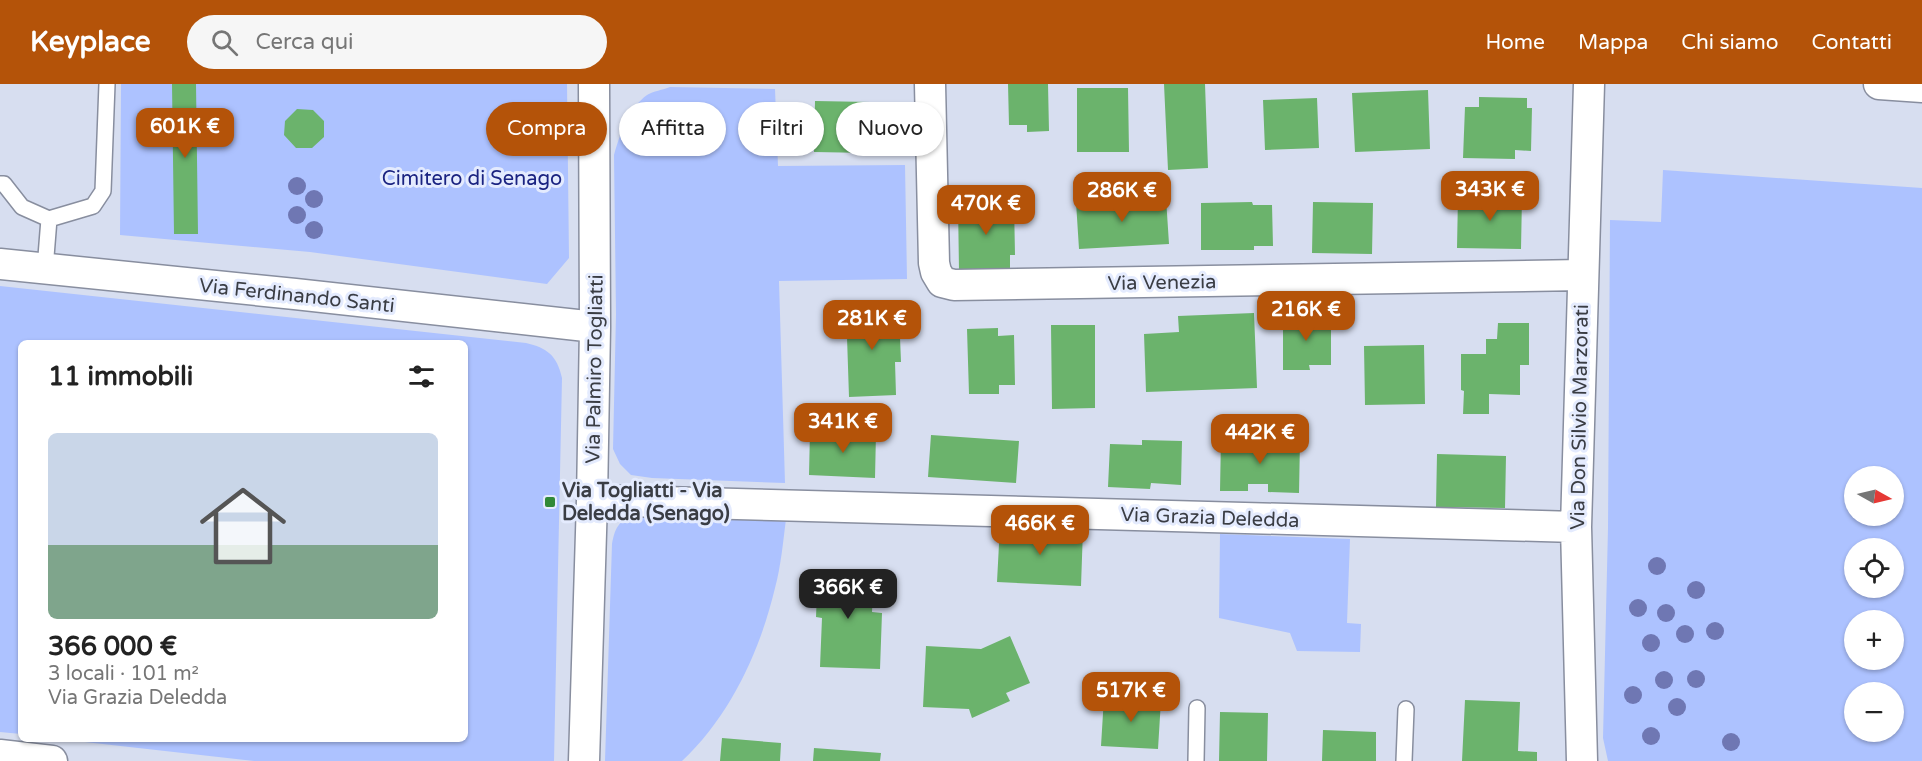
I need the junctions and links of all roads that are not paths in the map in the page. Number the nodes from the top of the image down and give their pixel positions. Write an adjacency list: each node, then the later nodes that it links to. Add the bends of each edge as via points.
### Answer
1 (107, 84): 8 (lane, via 103,191 93,206)
2 (594, 84): 12 (street, Via Palmiro Togliatti)
3 (930, 84): 11 (street, Via Venezia, via 934,263 942,282 954,285)
4 (1589, 84): 11 (street, Via Don Silvio Marzorati)
5 (1880, 84): 6 (street)
6 (1922, 87)
7 (0, 184): 8 (lane, via 22,207)
8 (49, 219): 10 (lane)
9 (0, 264): 10 (street, Via Ferdinando Santi)
10 (45, 269): 12 (street, Via Ferdinando Santi)
11 (1582, 275): 14 (street, Via Don Silvio Marzorati)
12 (595, 327): 13 (street, Via Palmiro Togliatti)
13 (592, 500): 14 (street, Via Grazia Deledda); 20 (street, Via Palmiro Togliatti)
14 (1576, 527): 18 (street, Via Don Silvio Marzorati)
15 (1197, 708): 21 (lane)
16 (1406, 709): 22 (lane)
17 (0, 755): 19 (street)
18 (1584, 757)
19 (52, 761)
20 (584, 761)
21 (1196, 761)
22 (1404, 761)

